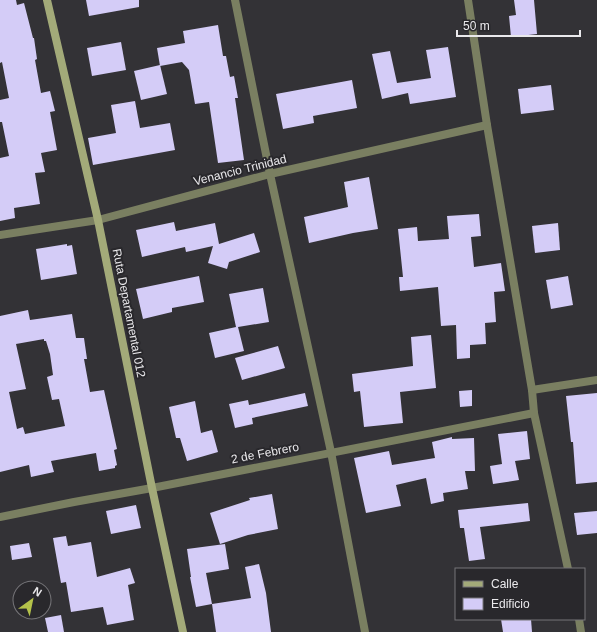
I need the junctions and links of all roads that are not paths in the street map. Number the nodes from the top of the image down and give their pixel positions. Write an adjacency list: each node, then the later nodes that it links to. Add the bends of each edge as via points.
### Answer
1 (47, 0): 6 (main road, Ruta Departamental 012)
2 (236, 0): 5 (street)
3 (468, 0): 4 (street)
4 (486, 125): 5 (street, Venancio Trinidad); 9 (street)
5 (270, 174): 6 (street, Venancio Trinidad); 11 (street)
6 (98, 220): 7 (street, Venancio Trinidad); 12 (main road, Ruta Departamental 012)
7 (0, 235)
8 (597, 380): 9 (street)
9 (532, 390): 10 (street)
10 (534, 413): 11 (street, 2 de Febrero); 14 (street)
11 (331, 452): 12 (street, 2 de Febrero); 17 (street)
12 (152, 488): 13 (street, 2 de Febrero); 16 (main road, Ruta Departamental 012)
13 (0, 517)
14 (568, 568)
15 (579, 620): 18 (street)
16 (183, 632)
17 (365, 632)
18 (581, 632)

